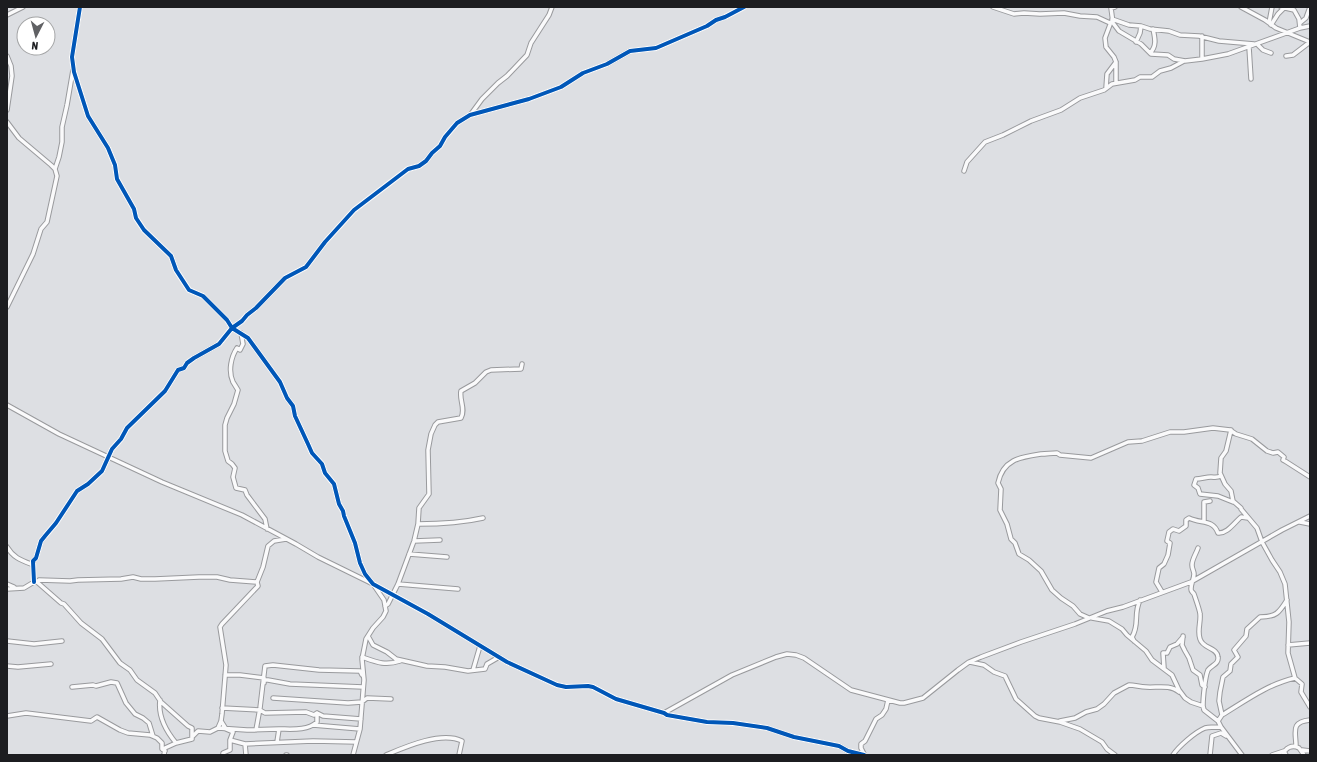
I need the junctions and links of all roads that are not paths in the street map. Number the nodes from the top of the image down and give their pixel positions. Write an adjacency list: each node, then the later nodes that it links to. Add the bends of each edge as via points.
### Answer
1 (23, 7): 11 (street)
2 (80, 7): 32 (street, via 72,58)
3 (552, 7): 37 (street, via 527,55 482,99)
4 (744, 7): 37 (street, via 656,48 626,52 561,87 529,99)
5 (993, 7): 12 (street, via 1014,14 1064,13)
6 (1112, 7): 12 (street)
7 (1241, 7): 14 (street)
8 (1272, 7): 14 (street)
9 (1283, 7): 13 (street, via 1294,10); 14 (street)
10 (1310, 7): 13 (street, via 1306,18)
11 (7, 15)
12 (1111, 21): 15 (street); 21 (street, via 1119,31); 31 (street, via 1105,43)
13 (1300, 23): 17 (street)
14 (1270, 24): 19 (street)
15 (1141, 26): 18 (street); 21 (street)
16 (1310, 26): 17 (street)
17 (1300, 28): 19 (street)
18 (1153, 29): 20 (street, via 1180,35); 25 (street, via 1155,44)
19 (1287, 33): 22 (street); 23 (street)
20 (1202, 36): 23 (street, via 1219,41); 29 (street)
21 (1136, 42): 25 (street)
22 (1310, 42): 28 (street, via 1293,55)
23 (1256, 44): 24 (street); 26 (street)
24 (1249, 47): 29 (street, via 1222,56); 33 (street)
25 (1150, 53): 30 (street, via 1168,55)
26 (1271, 53)
27 (7, 56): 36 (street, via 12,76)
28 (1286, 56)
29 (1202, 59): 30 (street)
30 (1184, 61): 34 (street, via 1160,71 1152,78 1140,77)
31 (1116, 62): 34 (street); 35 (street, via 1107,74)
32 (73, 67): 39 (street, via 62,127 62,142); 42 (street, via 88,116 108,148 117,179 134,209 137,221 171,256 176,270 189,290 206,299)
33 (1252, 79)
34 (1116, 83): 35 (street)
35 (1106, 88): 40 (street, via 1080,98 1061,110 1031,121 1004,136 985,142 967,162)
36 (7, 110)
37 (470, 115): 42 (street, via 454,126 440,146 420,166 408,169 354,210 324,242 306,267 285,278)
38 (7, 122): 39 (street, via 19,138)
39 (55, 169): 41 (street, via 57,176 47,222 41,229 33,254)
40 (964, 171)
41 (7, 307)
42 (232, 328): 43 (street); 47 (street, via 219,344 178,370 165,391 127,428 112,449)
43 (242, 333): 59 (street, via 243,344 233,355 231,362 233,381 238,390 225,426 226,451 228,461 235,468 233,477 236,488 245,490 266,520); 73 (street, via 280,382 312,453 334,484 360,563)
44 (522, 364): 57 (street, via 522,369 486,372 475,383 461,391 461,418 442,421 435,425 428,450 429,494 419,508)
45 (7, 405): 47 (street, via 59,434)
46 (1231, 430): 48 (street, via 1227,448 1220,460); 49 (street, via 1252,439 1267,451 1280,453 1284,457 1283,460); 83 (street, via 1213,428 1170,432 1142,441 1128,442 1091,458 1057,453 1032,455 1014,460 1005,469 998,482 1000,508 1010,539 1015,543 1019,554 1044,574 1052,590 1080,614)
47 (110, 457): 59 (street, via 242,515); 68 (street, via 99,475 77,491 41,541 36,558)
48 (1221, 476): 51 (street, via 1231,490); 51 (street, via 1196,479 1194,485 1200,494 1218,496)
49 (1310, 477)
50 (1210, 501): 55 (street, via 1204,502)
51 (1234, 502): 54 (street)
52 (1310, 516): 56 (street)
53 (483, 518): 57 (street, via 449,524)
54 (1249, 518): 55 (street, via 1241,517 1221,534); 63 (street, via 1257,528)
55 (1204, 521): 78 (street, via 1189,518 1184,528 1169,532 1168,555 1159,568 1156,582)
56 (1299, 522): 58 (street); 63 (street)
57 (418, 524): 62 (street)
58 (1310, 524)
59 (267, 529): 60 (street)
60 (286, 538): 70 (street, via 274,541 268,546); 73 (street)
61 (440, 540): 62 (street)
62 (414, 541): 66 (street)
63 (1262, 542): 71 (street); 81 (street, via 1280,572)
64 (7, 547): 68 (street, via 13,556)
65 (1198, 548): 71 (street, via 1193,559 1194,573)
66 (409, 554): 67 (street); 74 (street)
67 (447, 557)
68 (32, 562): 69 (street)
69 (35, 582): 70 (street, via 133,577 217,577); 75 (street, via 24,588); 111 (street, via 64,604 81,623 102,639 120,664 130,670 137,680 155,693)
70 (257, 582): 99 (street, via 257,589 220,627 226,664)
71 (1191, 582): 78 (street); 105 (street, via 1191,590 1200,614 1200,639 1209,648 1218,652 1219,659 1209,669)
72 (7, 584): 75 (street)
73 (373, 584): 79 (street); 82 (street)
74 (398, 584): 76 (street); 79 (street)
75 (15, 588): 77 (street)
76 (458, 588)
77 (7, 589)
78 (1162, 592): 80 (street)
79 (393, 595): 82 (street); 90 (street)
80 (1140, 600): 83 (street); 87 (street, via 1136,610 1137,628 1132,637)
81 (1287, 600): 89 (street); 120 (street, via 1277,614 1260,617 1247,630 1246,636 1234,650 1238,656 1222,679 1219,696)
82 (385, 606): 84 (street, via 383,617)
83 (1090, 618): 87 (street, via 1108,621 1122,629); 94 (street)
84 (368, 636): 91 (street); 93 (street, via 373,645)
85 (62, 641): 86 (street, via 34,644)
86 (7, 642)
87 (1135, 642): 97 (street, via 1152,660)
88 (1310, 643): 89 (street)
89 (1288, 645): 102 (street)
90 (480, 646): 92 (street); 98 (street)
91 (362, 657): 93 (street, via 378,663 391,664); 101 (street)
92 (499, 658): 98 (street, via 488,664 485,669); 119 (street, via 557,685 593,687 616,699)
93 (401, 660): 98 (street, via 427,666)
94 (969, 662): 112 (street, via 923,698 904,703); 126 (street, via 984,665 1004,676 1019,702 1039,718)
95 (51, 664): 96 (street)
96 (7, 666)
97 (1164, 668): 105 (street, via 1163,653 1167,653 1183,636 1182,645 1193,670 1200,675); 109 (street, via 1172,674)
98 (473, 670)
99 (225, 675): 100 (street); 116 (street)
100 (263, 678): 101 (street, via 265,666 273,665 360,671); 103 (street); 107 (street)
101 (364, 678): 106 (street)
102 (1295, 678): 115 (street, via 1302,684 1301,692); 120 (street, via 1263,690)
103 (273, 680)
104 (72, 687): 134 (street, via 117,683 126,703 135,714 149,723)
105 (1205, 687): 114 (street)
106 (363, 688): 107 (street, via 264,680); 113 (street)
107 (262, 694): 117 (street)
108 (273, 698): 113 (street)
109 (1185, 698): 114 (street); 126 (street, via 1176,689 1129,685 1097,709)
110 (391, 699): 113 (street, via 367,698)
111 (160, 700): 136 (street, via 192,728); 140 (street, via 166,729)
112 (888, 700): 119 (street, via 851,690 804,658 796,654 787,654 732,675); 153 (street, via 886,710 876,719 861,744)
113 (362, 702): 122 (street)
114 (1203, 706): 125 (street, via 1204,710)
115 (1310, 707)
116 (222, 708): 117 (street); 124 (street)
117 (260, 710): 118 (street, via 265,713); 133 (street)
118 (317, 713): 122 (street, via 323,716); 127 (street, via 317,722)
119 (664, 714): 153 (street, via 707,722 762,727)
120 (1222, 715): 125 (street)
121 (7, 716): 134 (street, via 26,713 91,720 97,717 128,733)
122 (361, 719): 132 (street)
123 (1310, 720): 142 (street, via 1295,726)
124 (221, 721): 128 (street); 130 (street)
125 (1218, 721): 129 (street)
126 (1057, 722): 154 (street, via 1092,735)
127 (313, 725): 131 (street); 132 (street)
128 (218, 728): 130 (street); 136 (street, via 210,732 198,731 193,734)
129 (1221, 728): 135 (street); 155 (street, via 1210,727 1202,730 1186,741)
130 (226, 729): 133 (street); 137 (street, via 233,732)
131 (279, 729): 133 (street); 138 (street)
132 (360, 729): 139 (street)
133 (256, 730)
134 (154, 736): 145 (street, via 162,743)
135 (1228, 737): 156 (street, via 1221,733 1214,735 1211,739); 157 (street)
136 (192, 739): 140 (street)
137 (230, 740): 141 (street); 148 (street, via 230,750)
138 (277, 742): 139 (street); 141 (street)
139 (356, 742): 150 (street)
140 (176, 743): 145 (street, via 165,748)
141 (245, 744): 149 (street)
142 (1296, 746): 143 (street); 147 (street, via 1287,748)
143 (1302, 750): 144 (street); 159 (street)
144 (1310, 750)
145 (164, 753)
146 (391, 754): 151 (street); 152 (street, via 413,744 440,738 462,742)
147 (1284, 754): 158 (street)
148 (223, 755)
149 (246, 755)
150 (353, 755)
151 (386, 755)
152 (459, 755)
153 (865, 755)
154 (1115, 755)
155 (1173, 755)
156 (1210, 755)
157 (1242, 755)
158 (1272, 755)
159 (1304, 755)

